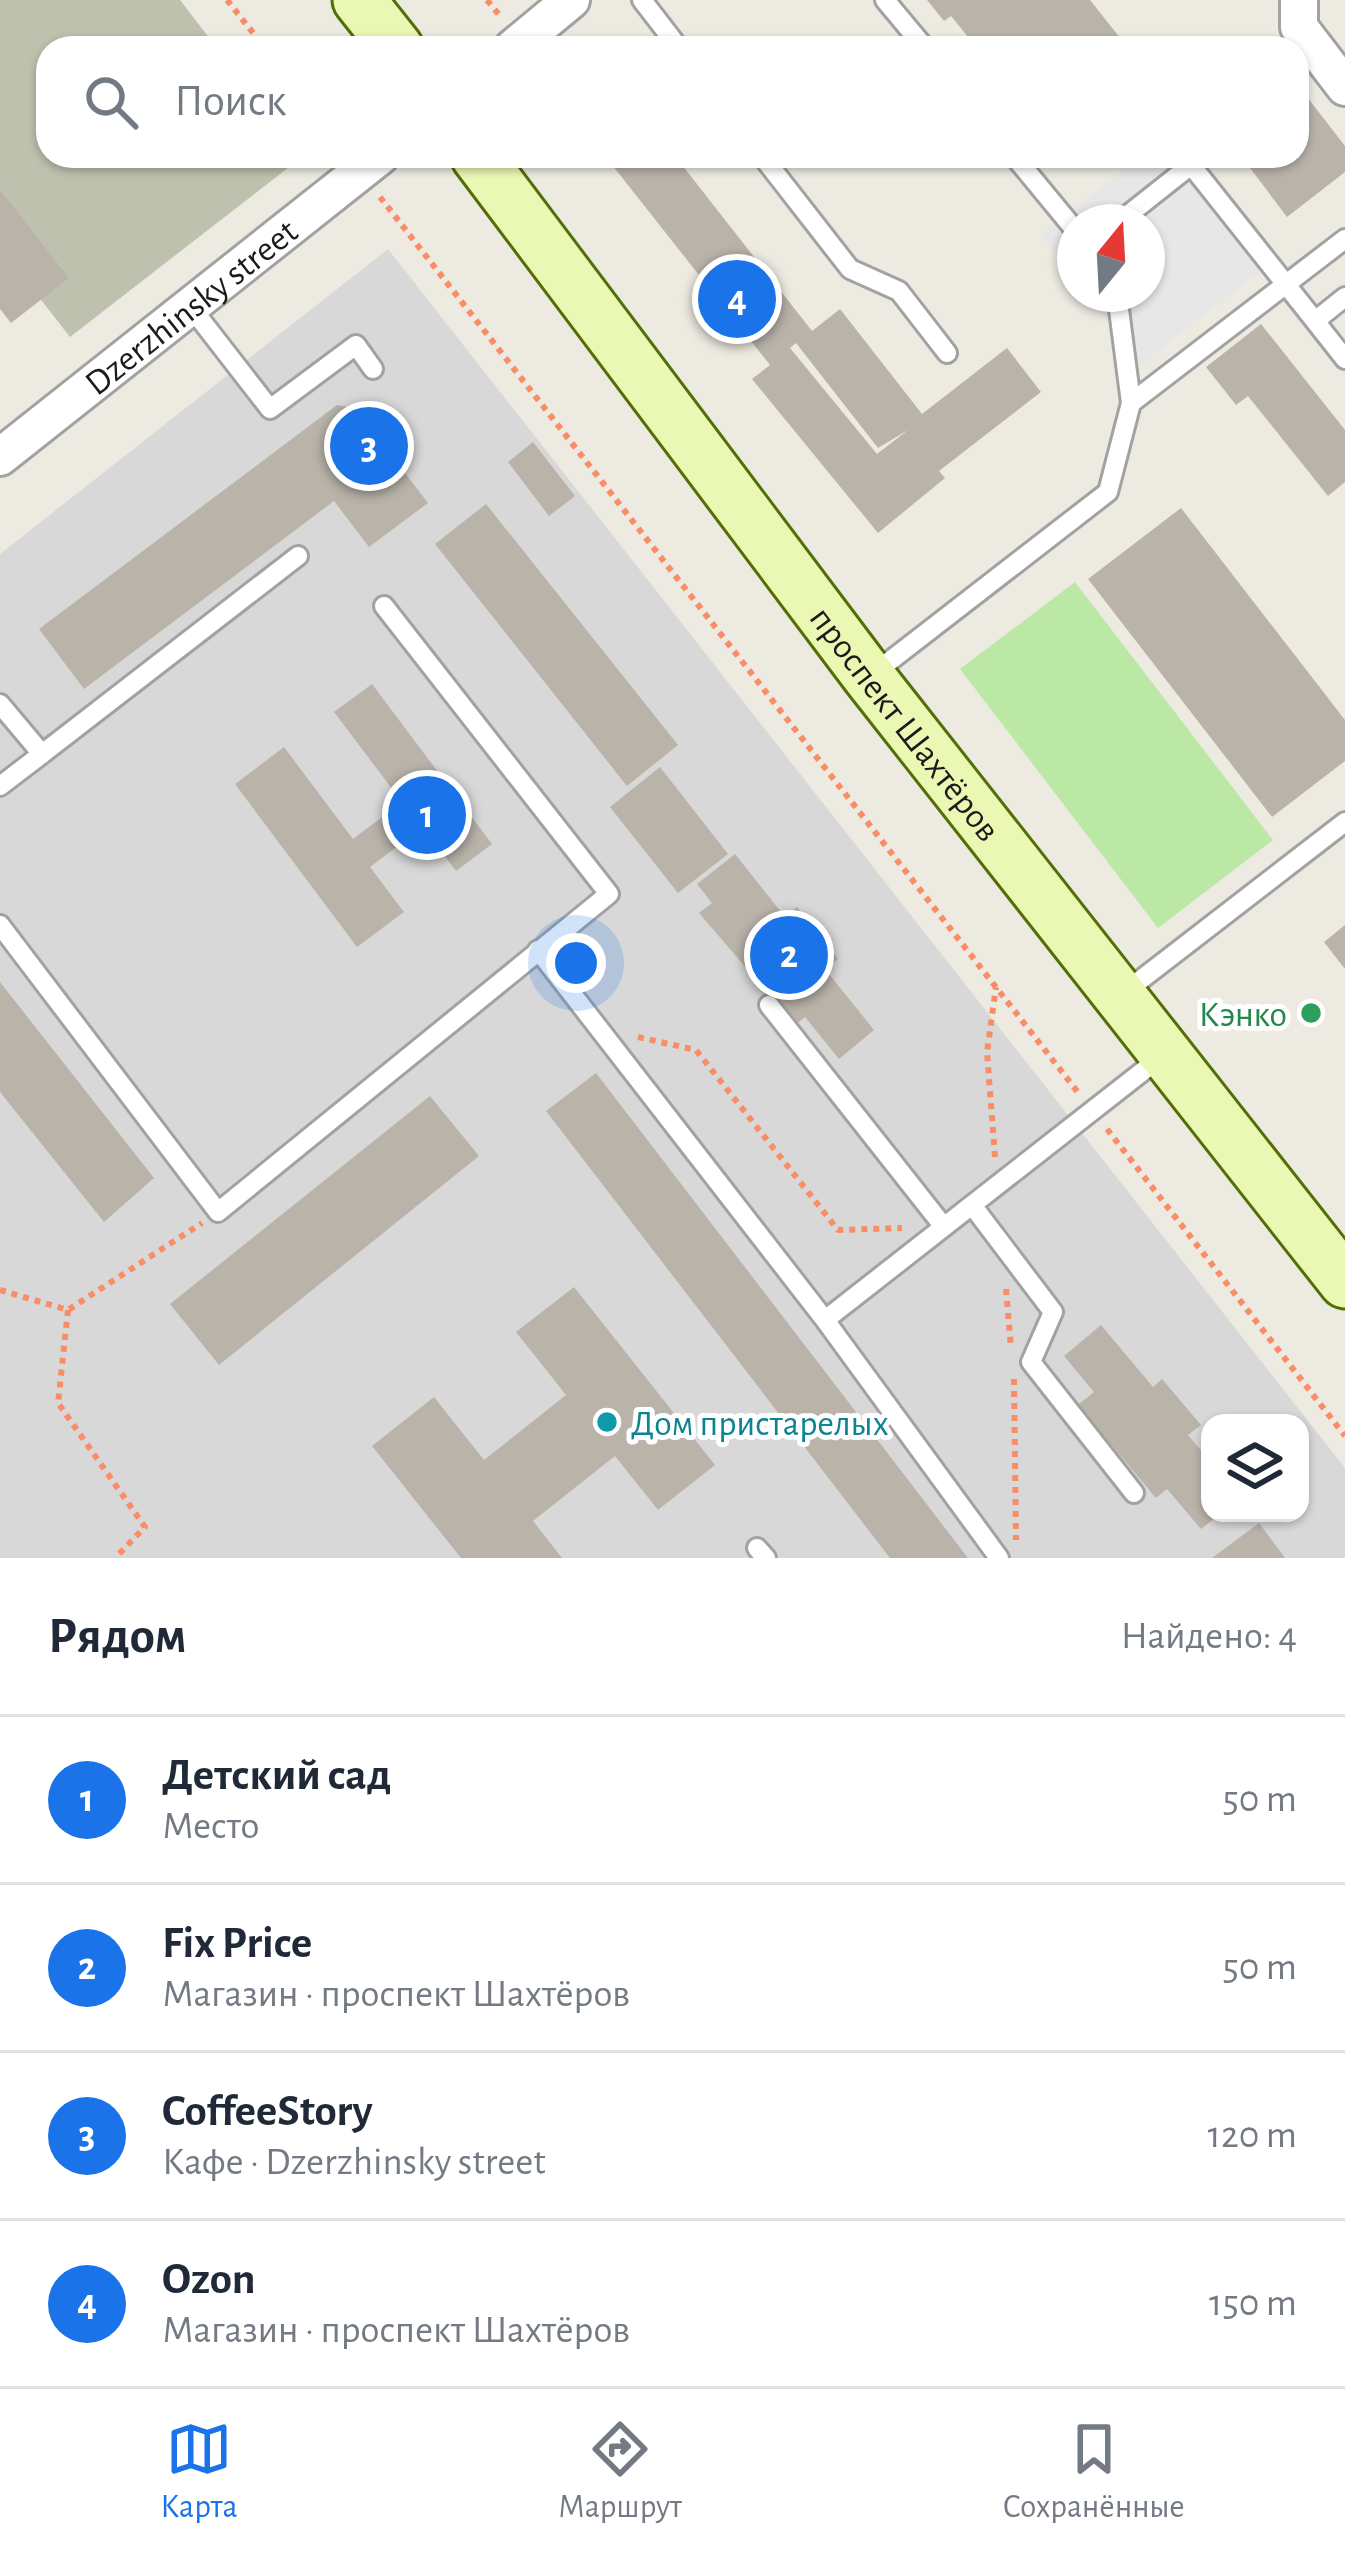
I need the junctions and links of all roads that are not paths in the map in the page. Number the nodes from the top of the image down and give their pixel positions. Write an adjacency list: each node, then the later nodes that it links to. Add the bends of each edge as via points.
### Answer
1 (359, 0): 6 (main road)
2 (641, 0): 8 (lane)
3 (885, 0): 9 (lane)
4 (1299, 0): 10 (street)
5 (558, 4): 7 (street)
6 (388, 36)
7 (525, 36)
8 (670, 36)
9 (915, 36)
10 (1306, 36)
11 (1309, 40): 12 (street)
12 (1345, 87)
13 (365, 168): 24 (street, Dzerzhinsky street)
14 (485, 168): 34 (main road, проспект Шахтёров)
15 (771, 168): 27 (lane, via 850,269 899,291)
16 (1024, 168): 20 (lane)
17 (1187, 168): 19 (lane)
18 (1193, 168): 22 (lane)
19 (1142, 204)
20 (1057, 208)
21 (1345, 239): 22 (lane)
22 (1286, 286): 26 (lane); 30 (lane)
23 (1345, 297): 26 (lane)
24 (190, 306): 29 (lane, via 270,410 356,345); 31 (street, Dzerzhinsky street)
25 (1119, 312): 30 (lane)
26 (1315, 321): 28 (lane)
27 (947, 353)
28 (1345, 359)
29 (373, 369)
30 (1131, 403): 34 (lane, via 1108,492)
31 (0, 457)
32 (298, 556): 36 (lane)
33 (384, 606): 40 (lane, via 609,894)
34 (869, 677): 41 (main road, проспект Шахтёров)
35 (0, 704): 36 (lane)
36 (42, 754): 37 (lane)
37 (0, 787)
38 (1345, 823): 41 (lane)
39 (0, 925): 40 (lane, via 218,1212)
40 (538, 950): 47 (lane)
41 (1118, 998): 43 (main road, проспект Шахтёров)
42 (769, 1005): 45 (lane)
43 (1163, 1055): 44 (lane); 46 (main road, проспект Шахтёров)
44 (972, 1205): 45 (lane); 48 (lane, via 1054,1312 1030,1362)
45 (944, 1227): 47 (lane)
46 (1345, 1282)
47 (825, 1320): 49 (lane)
48 (1134, 1492)
49 (999, 1558)

